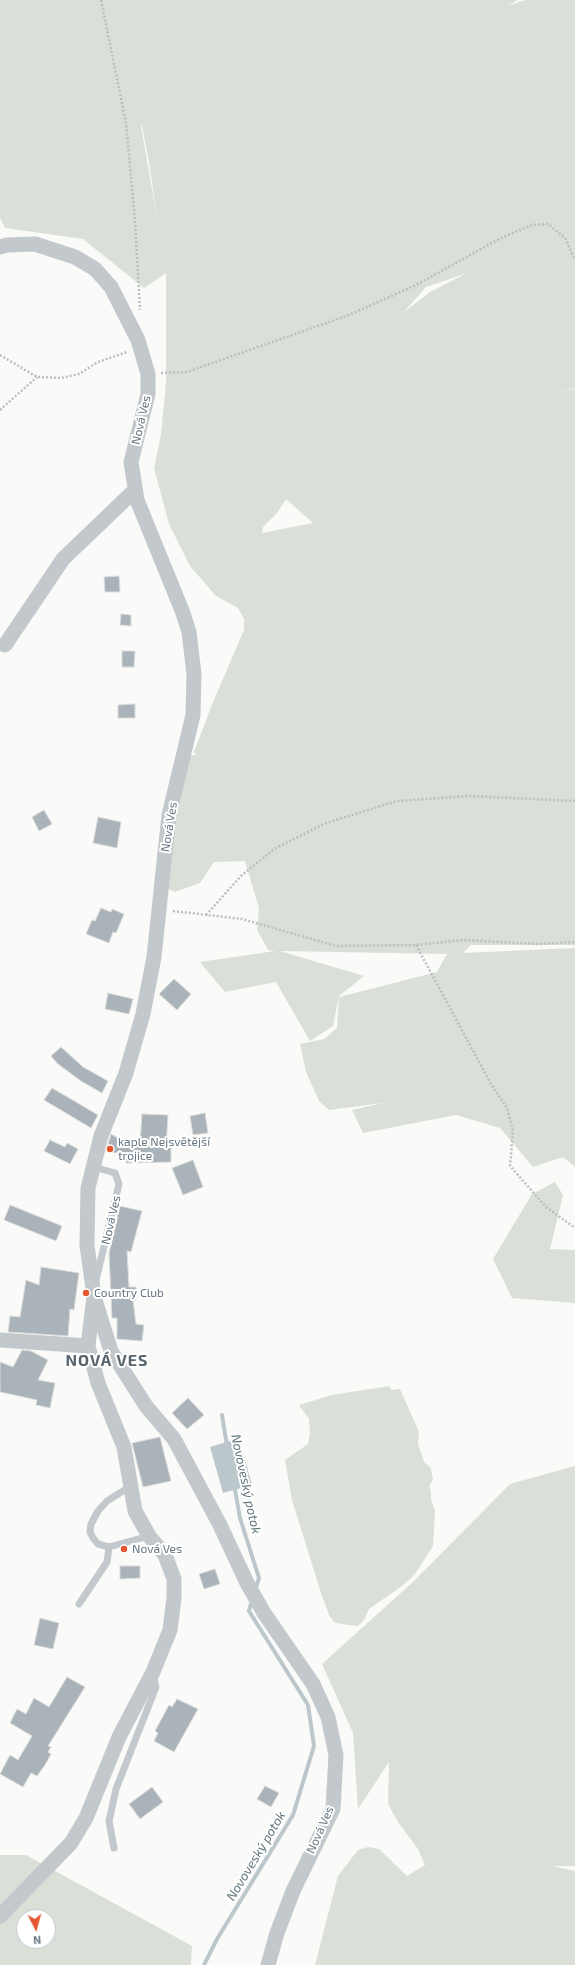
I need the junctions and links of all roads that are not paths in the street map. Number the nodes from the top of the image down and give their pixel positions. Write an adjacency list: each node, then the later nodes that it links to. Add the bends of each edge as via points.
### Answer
1 (0, 247): 2 (street, Nová Ves, via 35,244 75,257 95,269 112,287 142,352 148,374 148,394 131,462)
2 (135, 490): 3 (street, via 63,559); 4 (street, Nová Ves, via 184,613 189,632 194,674 193,715 169,815 154,957 143,1014 126,1073 101,1136)
3 (5, 645)
4 (94, 1167): 5 (street, Nová Ves, via 88,1188 87,1245); 5 (lane, Nová Ves, via 115,1173 119,1184)
5 (93, 1293): 7 (street, Nová Ves); 15 (street, Nová Ves, via 110,1351 146,1406 174,1439 220,1525 250,1589 313,1684 328,1717 336,1755 333,1809 293,1891)
6 (0, 1340): 7 (street)
7 (88, 1346): 8 (street, Nová Ves, via 98,1383 124,1447)
8 (130, 1486): 9 (street, Nová Ves, via 135,1511); 10 (lane, via 106,1501 91,1524 90,1532 93,1538 98,1544)
9 (149, 1536): 10 (lane); 12 (street, Nová Ves, via 165,1555 174,1578 170,1630)
10 (109, 1547): 11 (lane, via 107,1562)
11 (79, 1604)
12 (153, 1672): 13 (lane, via 156,1687 116,1789 109,1821); 14 (street, Nová Ves, via 119,1737 86,1818 71,1843)
13 (114, 1848)
14 (0, 1916)
15 (268, 1965)

